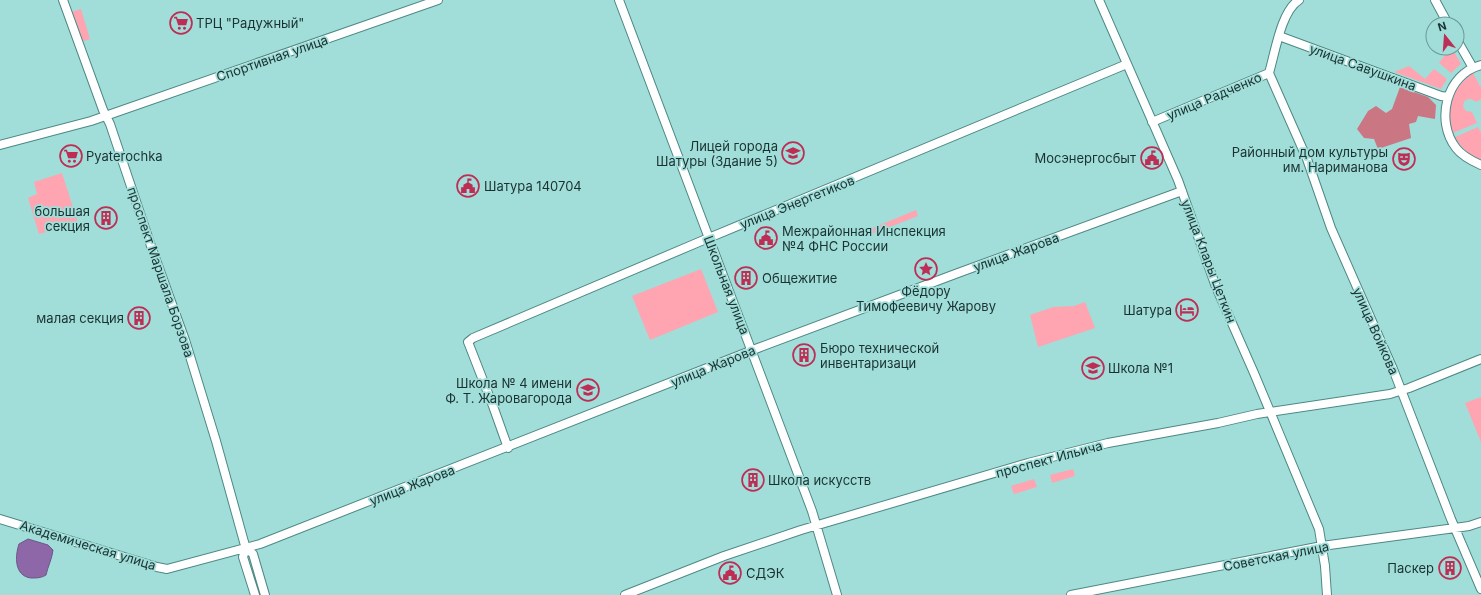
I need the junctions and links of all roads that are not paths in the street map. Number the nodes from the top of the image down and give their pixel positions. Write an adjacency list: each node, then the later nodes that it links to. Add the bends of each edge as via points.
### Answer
1 (63, 0): 14 (street, проспект Маршала Борзова)
2 (438, 0): 14 (street, Спортивная улица)
3 (619, 0): 19 (street, Школьная улица)
4 (1099, 0): 10 (street, улица Клары Цеткин)
5 (1299, 0): 8 (street, улица Радченко, via 1287,14)
6 (1435, 0): 7 (street)
7 (1444, 16)
8 (1279, 36): 12 (street, улица Радченко); 13 (street, улица Савушкина)
9 (1465, 50): 11 (street)
10 (1127, 64): 15 (street, улица Клары Цеткин); 19 (street, улица Энергетиков)
11 (1477, 66): 13 (street, via 1458,80)
12 (1269, 73): 15 (street, улица Радченко); 22 (street, улица Войкова, via 1307,159 1331,228)
13 (1448, 97): 17 (street, via 1445,109 1446,124 1455,147)
14 (106, 116): 16 (street, Спортивная улица); 30 (street, проспект Маршала Борзова, via 185,340)
15 (1152, 122): 18 (street, улица Клары Цеткин)
16 (0, 145)
17 (1481, 165)
18 (1182, 191): 20 (street, улица Жарова, via 958,272); 23 (street, улица Клары Цеткин, via 1216,287)
19 (708, 238): 20 (street, Школьная улица); 24 (street, улица Энергетиков, via 468,342)
20 (752, 351): 24 (street, улица Жарова); 27 (street, Школьная улица)
21 (1481, 358): 22 (street, проспект Ильича)
22 (1401, 391): 23 (street, проспект Ильича); 28 (street, улица Войкова)
23 (1270, 412): 27 (street, проспект Ильича, via 1077,450); 29 (street, улица Клары Цеткин, via 1319,529)
24 (508, 448): 30 (street, улица Жарова)
25 (0, 519): 30 (street, Академическая улица, via 167,569)
26 (1481, 522): 28 (street, Советская улица)
27 (817, 525): 34 (street, проспект Ильича, via 724,556); 35 (street, Школьная улица)
28 (1455, 528): 29 (street, Советская улица); 31 (street, улица Войкова)
29 (1322, 546): 36 (street, Советская улица); 37 (street, улица Клары Цеткин)
30 (246, 548): 32 (street, проспект Маршала Борзова, via 243,557); 33 (street, проспект Маршала Борзова, via 253,554)
31 (1481, 589)
32 (255, 595)
33 (265, 595)
34 (625, 595)
35 (837, 595)
36 (1071, 595)
37 (1327, 595)

